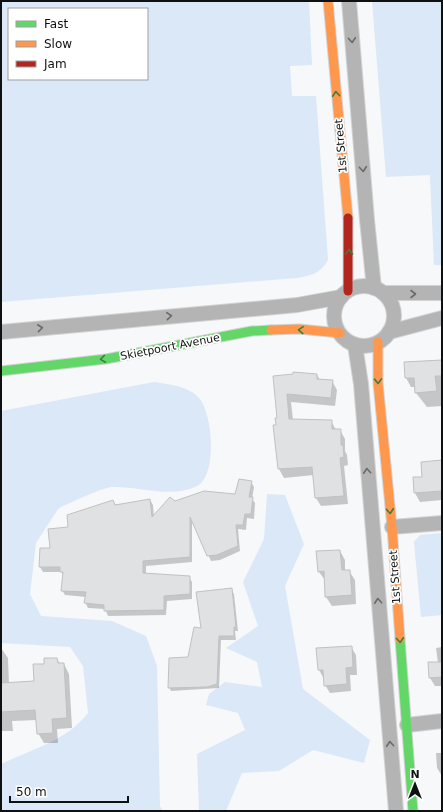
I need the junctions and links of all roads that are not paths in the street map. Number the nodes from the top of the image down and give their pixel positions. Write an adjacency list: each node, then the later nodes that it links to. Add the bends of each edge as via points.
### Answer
1 (328, 1): 5 (street, 1st Street, one-way to 1, via 349,228)
2 (349, 1): 3 (street, 1st Street, one-way to 3, via 367,220)
3 (379, 291): 4 (street, one-way to 4); 5 (street, via 366,286); 8 (street, via 389,300 394,316)
4 (442, 293)
5 (345, 294): 7 (street, one-way to 5, via 297,305); 9 (street, via 336,306 334,315)
6 (442, 318): 8 (street)
7 (1, 332)
8 (389, 332): 10 (street)
9 (340, 333): 11 (street); 12 (street, Skietpoort Avenue, one-way to 12, via 299,329 252,331 106,359)
10 (378, 342): 11 (street); 14 (street, 1st Street, one-way to 14, via 378,383)
11 (356, 345): 17 (street, 1st Street, one-way to 11)
12 (1, 371)
13 (442, 523): 14 (street)
14 (392, 527): 16 (street, 1st Street, one-way to 16)
15 (442, 721): 16 (street)
16 (407, 725): 18 (street, 1st Street)
17 (396, 811)
18 (414, 811)

